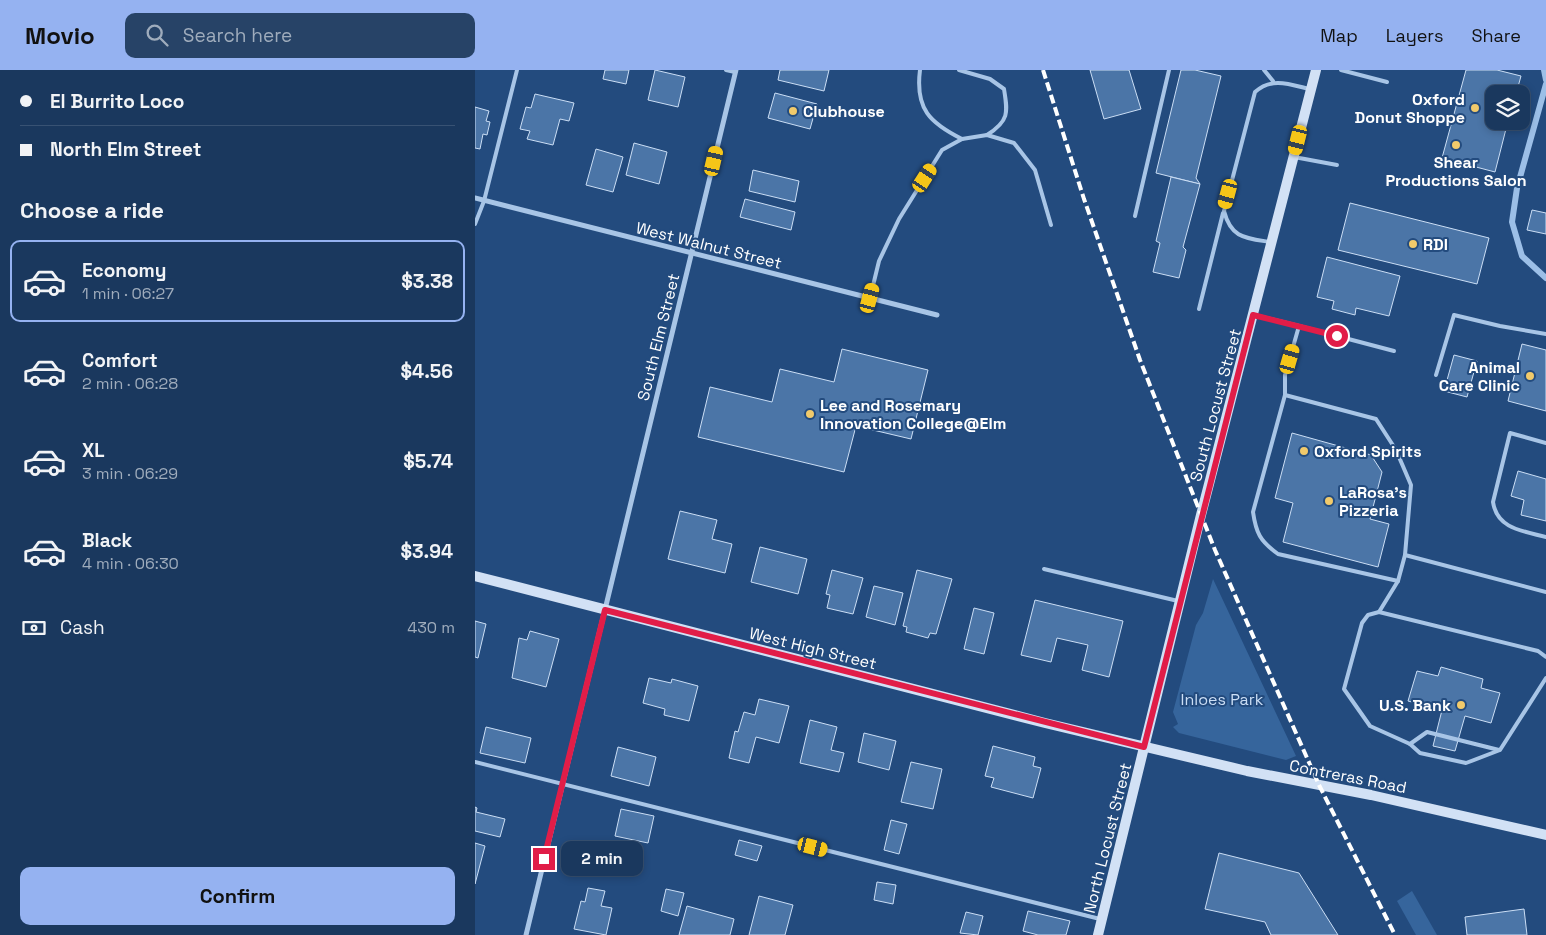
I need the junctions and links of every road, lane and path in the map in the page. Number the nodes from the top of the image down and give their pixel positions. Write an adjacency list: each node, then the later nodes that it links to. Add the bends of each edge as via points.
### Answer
1 (517, 70): 18 (lane)
2 (726, 70): 9 (lane)
3 (920, 70): 14 (lane, via 922,106 938,127)
4 (959, 70): 13 (lane, via 990,79 1004,89 1008,112 1000,126)
5 (1169, 70): 20 (lane)
6 (1263, 70): 10 (lane)
7 (1316, 70): 12 (street, South Locust Street)
8 (1341, 70): 11 (lane)
9 (736, 71): 24 (street, South Elm Street)
10 (1273, 81): 12 (lane); 19 (lane, via 1255,92)
11 (1387, 82)
12 (1311, 89): 15 (street, South Locust Street)
13 (987, 135): 14 (lane); 22 (lane, via 1014,143 1035,170)
14 (963, 139): 25 (lane, via 942,150 899,219 879,261)
15 (1293, 157): 16 (lane); 23 (street, South Locust Street)
16 (1337, 165)
17 (475, 198): 18 (street, West Walnut Street)
18 (484, 201): 21 (lane); 24 (street, West Walnut Street)
19 (1224, 211): 23 (lane, via 1227,224 1235,233); 26 (lane)
20 (1135, 216)
21 (475, 224)
22 (1051, 225)
23 (1272, 243): 28 (street, South Locust Street)
24 (692, 254): 25 (street, West Walnut Street); 42 (street, South Elm Street)
25 (870, 298): 27 (street, West Walnut Street)
26 (1199, 309)
27 (937, 315)
28 (1253, 315): 29 (lane); 41 (street, South Locust Street)
29 (1299, 326): 31 (lane); 33 (lane, via 1285,375)
30 (1546, 334): 32 (lane, via 1454,315)
31 (1394, 351)
32 (1436, 375)
33 (1285, 395): 36 (lane, via 1376,419 1396,450 1411,485); 39 (lane, via 1253,512 1255,528 1264,544 1278,554)
34 (1546, 443): 35 (lane, via 1510,433 1493,502 1500,520 1511,528)
35 (1546, 537)
36 (1405, 555): 39 (lane); 40 (lane)
37 (1044, 569): 41 (lane)
38 (475, 576): 42 (street, West High Street)
39 (1398, 581): 43 (lane)
40 (1546, 592)
41 (1181, 602): 47 (street, South Locust Street)
42 (605, 610): 47 (street, West High Street); 50 (street, South Elm Street)
43 (1379, 612): 44 (lane, via 1538,651); 46 (lane, via 1368,615 1362,622 1344,689 1370,726)
44 (1546, 657)
45 (1546, 678): 48 (lane)
46 (1410, 744): 48 (lane, via 1427,732); 48 (lane, via 1420,753 1465,763)
47 (1144, 747): 51 (street, Contreras Road); 52 (street, North Locust Street)
48 (1500, 750)
49 (475, 762): 50 (lane)
50 (562, 783): 52 (lane); 53 (street, South Elm Street)
51 (1546, 835)
52 (1102, 920): 54 (street, North Locust Street)
53 (526, 935)
54 (1098, 935)

